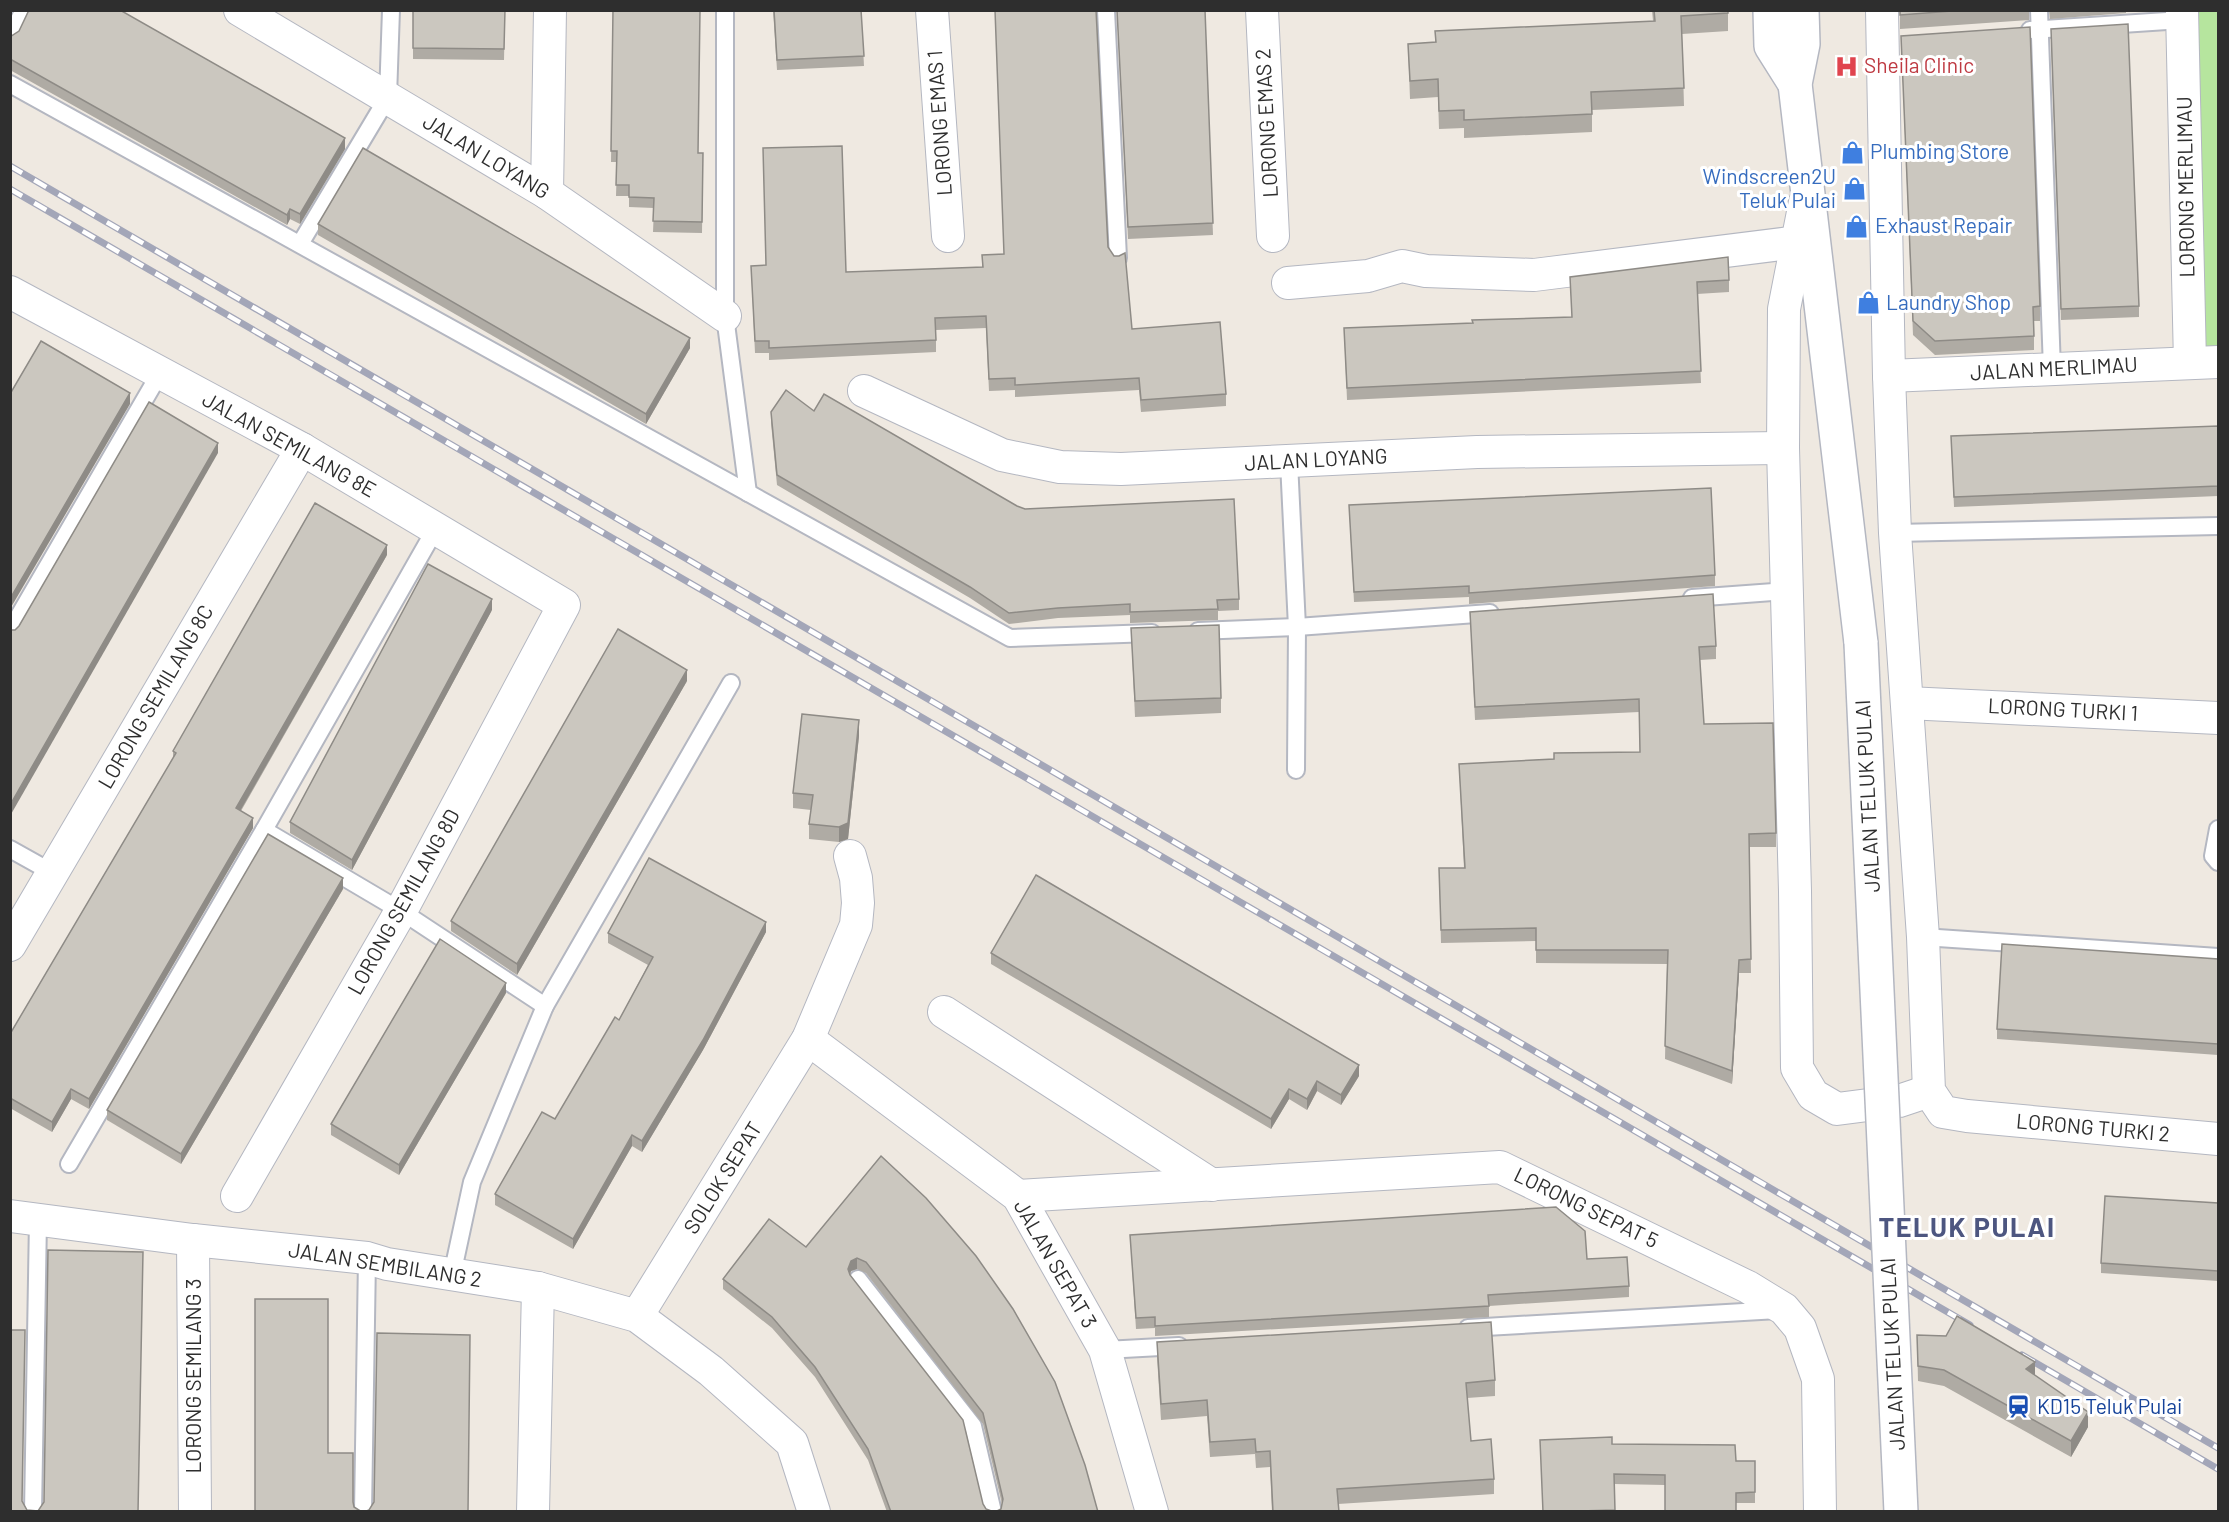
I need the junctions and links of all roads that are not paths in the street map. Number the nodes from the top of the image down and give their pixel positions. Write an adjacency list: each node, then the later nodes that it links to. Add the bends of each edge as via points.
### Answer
1 (24, 10): 16 (lane)
2 (240, 10): 19 (street, JALAN LOYANG)
3 (391, 10): 19 (lane)
4 (550, 10): 21 (street)
5 (725, 10): 29 (lane)
6 (932, 10): 22 (street, LORONG EMAS 1)
7 (1106, 10): 26 (lane)
8 (1262, 10): 23 (street, LORONG EMAS 2)
9 (1770, 10): 18 (main road, JALAN TELUK PULAI, via 1772,46)
10 (1802, 10): 18 (main road, JALAN TELUK PULAI, via 1803,44)
11 (1882, 10): 33 (street, via 1888,41)
12 (2039, 10): 14 (lane)
13 (2182, 15): 14 (lane); 30 (street, LORONG MERLIMAU)
14 (2040, 30): 15 (lane); 31 (lane)
15 (2018, 31)
16 (10, 37)
17 (10, 84): 25 (lane)
18 (1796, 84): 20 (main road, JALAN TELUK PULAI)
19 (388, 97): 21 (street, JALAN LOYANG); 25 (lane)
20 (1808, 186): 24 (street); 90 (main road, JALAN TELUK PULAI, bridge, via 1861,643)
21 (547, 193): 29 (street, JALAN LOYANG)
22 (948, 236)
23 (1273, 236)
24 (1797, 242): 27 (street, via 1534,275 1425,271 1402,266 1368,276); 35 (street, via 1785,309)
25 (300, 244): 38 (lane)
26 (1118, 258)
27 (1288, 283)
28 (14, 302): 32 (street, JALAN SEMILANG 8E)
29 (725, 316): 38 (lane)
30 (2204, 362): 31 (street, JALAN MERLIMAU)
31 (2052, 369): 33 (street, JALAN MERLIMAU)
32 (160, 373): 36 (street, JALAN SEMILANG 8E); 47 (lane)
33 (1889, 376): 41 (street)
34 (864, 391): 37 (street, JALAN LOYANG, via 1002,455 1060,467 1121,469)
35 (1783, 448): 37 (street, JALAN LOYANG, via 1477,452); 42 (street)
36 (302, 449): 40 (street, JALAN SEMILANG 8E); 57 (street, LORONG SEMILANG 8C)
37 (1289, 462): 46 (lane)
38 (748, 493): 46 (lane, via 1010,638)
39 (2218, 526): 41 (lane)
40 (435, 528): 44 (street, JALAN SEMILANG 8E); 53 (lane)
41 (1895, 533): 49 (street)
42 (1787, 591): 43 (lane); 65 (street, via 1797,1068 1813,1095 1837,1109 1899,1101)
43 (1680, 598)
44 (564, 605): 58 (street, LORONG SEMILANG 8D)
45 (1500, 612): 46 (lane)
46 (1297, 627): 51 (lane)
47 (10, 631)
48 (731, 683): 62 (lane)
49 (1907, 703): 50 (street, LORONG TURKI 1); 59 (street)
50 (2218, 718)
51 (1296, 770)
52 (2218, 829): 56 (lane, via 2213,856)
53 (264, 830): 58 (lane); 67 (lane)
54 (10, 849): 57 (lane)
55 (850, 856): 64 (street, SOLOK SEPAT, via 857,895 856,925)
56 (2218, 862)
57 (53, 873): 60 (street, LORONG SEMILANG 8C)
58 (400, 911): 62 (lane); 69 (street, LORONG SEMILANG 8D)
59 (1923, 937): 61 (lane); 65 (street)
60 (10, 945)
61 (2218, 957)
62 (545, 1006): 74 (lane, via 472,1182)
63 (944, 1012): 68 (street)
64 (808, 1039): 70 (street, JALAN SEPAT 3); 78 (street, SOLOK SEPAT)
65 (1929, 1091): 66 (street, LORONG TURKI 2, via 1943,1112 1967,1116)
66 (2218, 1139)
67 (69, 1164)
68 (1212, 1185): 70 (street, LORONG SEPAT 5); 77 (street, LORONG SEPAT 5, via 1500,1167 1748,1287)
69 (237, 1196)
70 (1018, 1196): 81 (street, JALAN SEPAT 3)
71 (24, 1218): 72 (street, JALAN SEMBILANG 2); 82 (lane)
72 (193, 1240): 73 (street, JALAN SEMBILANG 2); 83 (street, LORONG SEMILANG 3)
73 (367, 1258): 74 (street, JALAN SEMBILANG 2); 84 (lane)
74 (452, 1275): 76 (street, JALAN SEMBILANG 2)
75 (858, 1279): 87 (lane, via 973,1425)
76 (537, 1288): 78 (street, JALAN SEMBILANG 2); 85 (street)
77 (1784, 1309): 79 (lane); 89 (street, LORONG SEPAT 5, via 1800,1328 1818,1379)
78 (637, 1316): 86 (street, via 711,1371 792,1443)
79 (1450, 1329)
80 (1200, 1344): 81 (lane)
81 (1105, 1350): 88 (street, JALAN SEPAT 3)
82 (33, 1512)
83 (195, 1512)
84 (363, 1512)
85 (533, 1512)
86 (814, 1512)
87 (993, 1512)
88 (1152, 1512)
89 (1820, 1512)
90 (1901, 1512)

